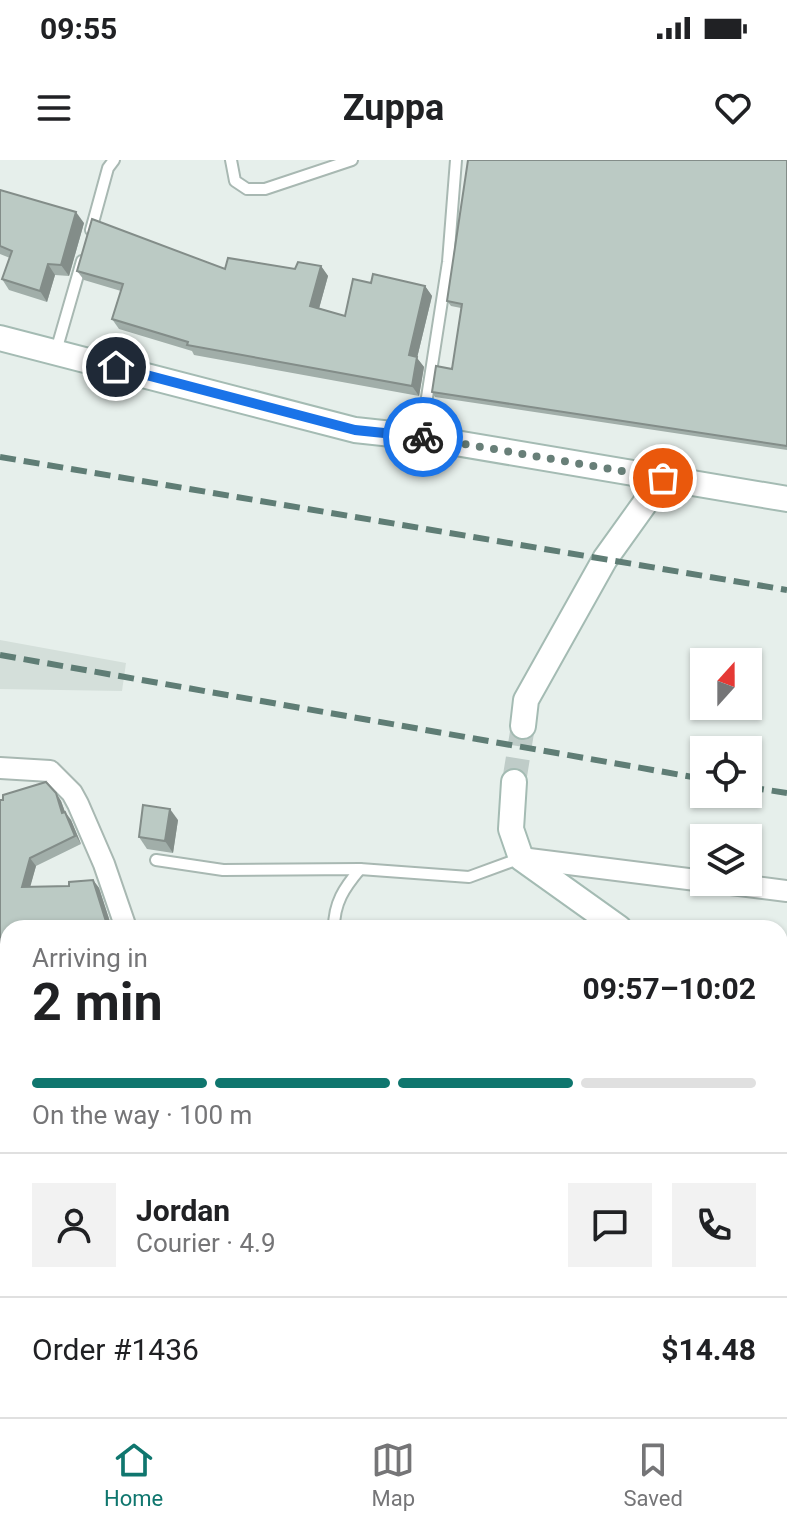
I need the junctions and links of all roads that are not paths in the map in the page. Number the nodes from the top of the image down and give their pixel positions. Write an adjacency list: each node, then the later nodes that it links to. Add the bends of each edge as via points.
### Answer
1 (114, 160): 6 (lane)
2 (231, 160): 3 (lane, via 235,181 247,189 265,189)
3 (352, 160)
4 (456, 160): 7 (lane, via 448,262)
5 (0, 338): 6 (street)
6 (56, 351): 7 (street, via 355,430)
7 (420, 437): 8 (street)
8 (663, 478): 9 (street); 10 (street, via 605,559 526,700)
9 (787, 499)
10 (523, 726)
11 (0, 768): 19 (street, via 50,771 72,793)
12 (514, 782): 13 (street, via 511,829)
13 (521, 858): 15 (lane, via 469,877); 16 (street); 21 (street)
14 (156, 860): 15 (lane, via 223,870)
15 (360, 869): 20 (lane, via 341,891)
16 (690, 879)
17 (762, 888): 18 (street)
18 (787, 891)
19 (123, 920)
20 (334, 920)
21 (608, 920)

